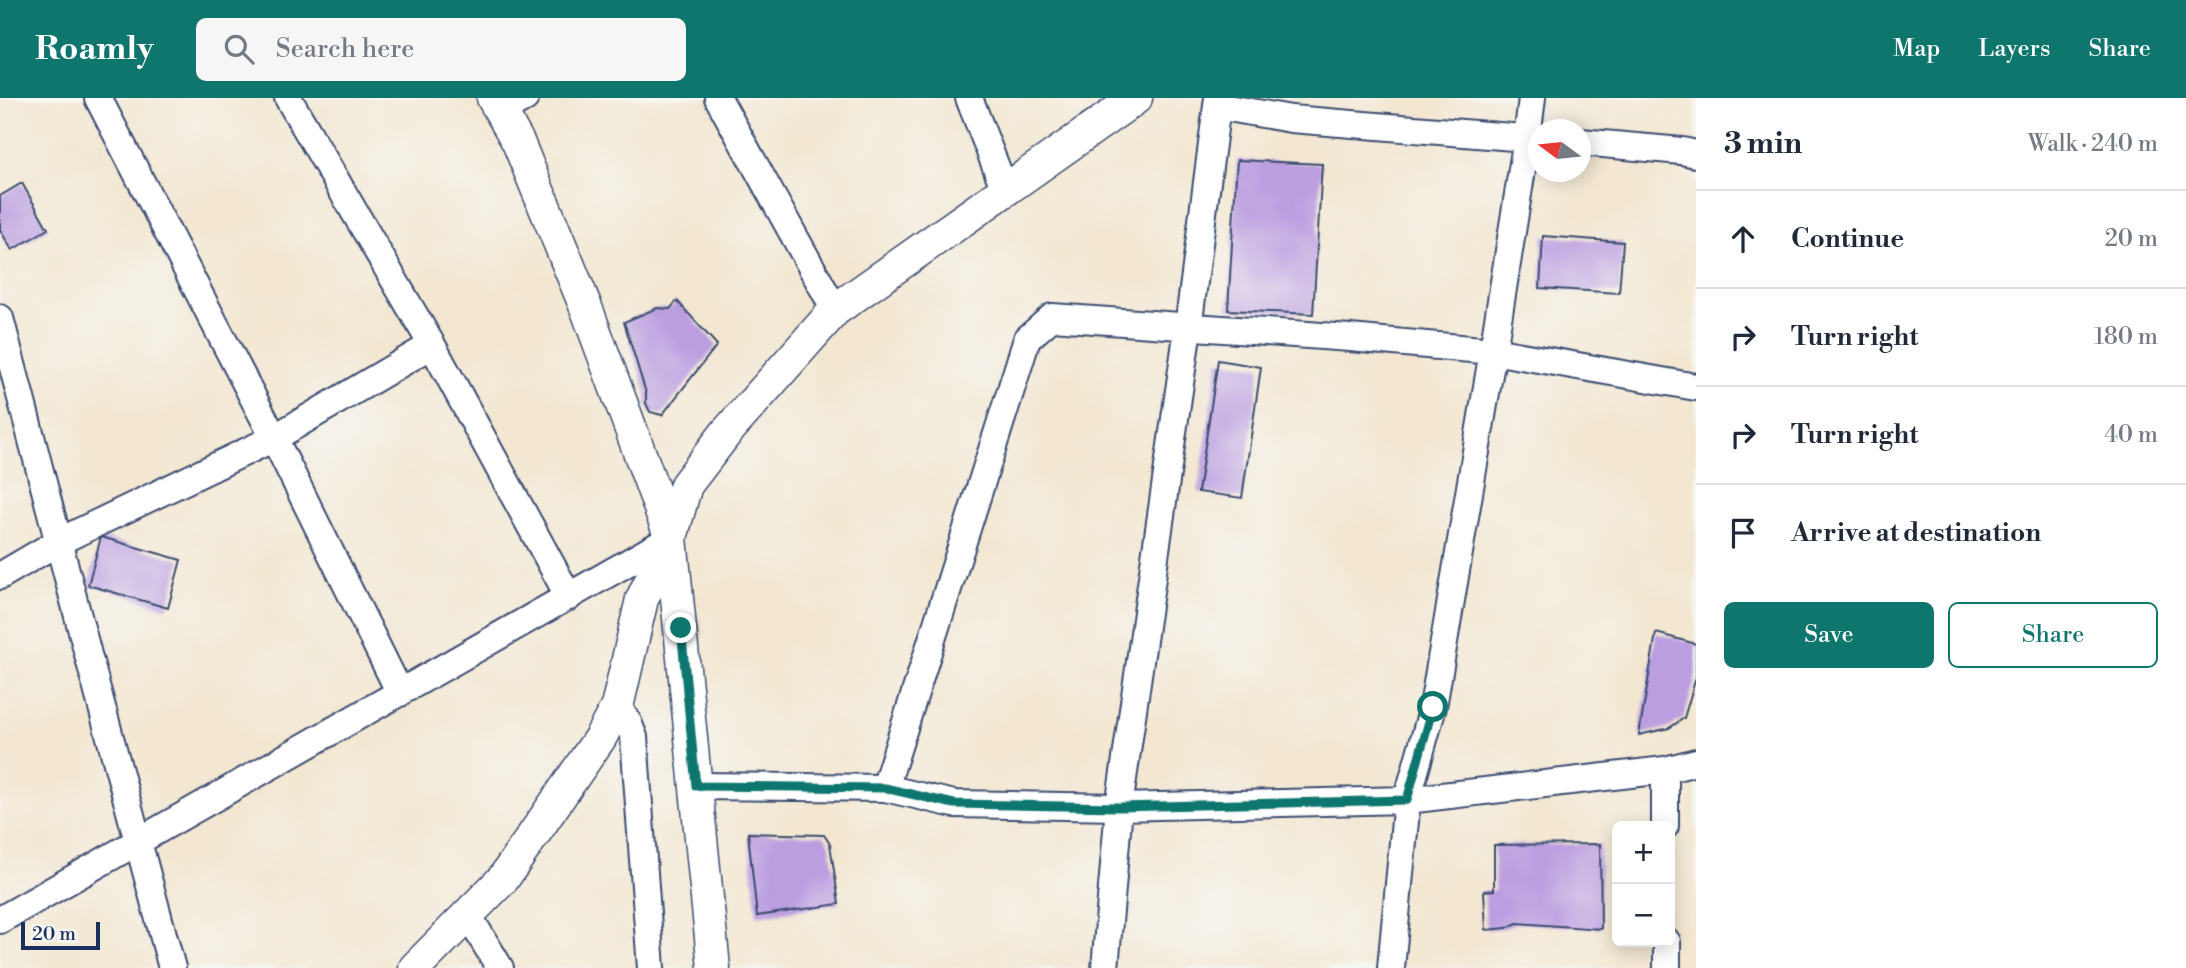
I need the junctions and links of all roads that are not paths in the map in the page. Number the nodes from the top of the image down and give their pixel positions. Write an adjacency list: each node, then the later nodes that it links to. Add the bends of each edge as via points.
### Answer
1 (98, 98): 21 (street)
2 (288, 98): 18 (street)
3 (718, 98): 15 (street)
4 (969, 98): 14 (street)
5 (1136, 98): 14 (street)
6 (1532, 98): 9 (street)
7 (1217, 102): 10 (street, via 1291,119); 17 (street)
8 (507, 103): 22 (street)
9 (1533, 119)
10 (1528, 139)
11 (1591, 143): 12 (street)
12 (1696, 154)
13 (1528, 166): 19 (street)
14 (1006, 190): 15 (street)
15 (835, 310): 22 (street, via 686,485)
16 (0, 318): 23 (street)
17 (1188, 328): 19 (street); 31 (street, via 1052,317 1027,339); 33 (street)
18 (432, 345): 21 (street); 25 (street)
19 (1493, 351): 20 (street); 32 (street, via 1433,707)
20 (1696, 387)
21 (274, 438): 23 (street); 26 (street)
22 (671, 538): 25 (street); 27 (street, via 642,599); 30 (street)
23 (58, 542): 24 (street); 35 (street)
24 (0, 576)
25 (569, 597): 26 (street)
26 (400, 693): 35 (street)
27 (617, 707): 36 (street, via 503,879); 42 (street, via 634,737)
28 (1696, 762): 29 (street)
29 (1665, 770): 32 (street); 34 (street)
30 (696, 786): 31 (street); 43 (street)
31 (885, 788): 33 (street, via 954,804)
32 (1407, 800): 33 (street); 45 (street)
33 (1119, 807): 44 (street)
34 (1665, 821)
35 (138, 840): 37 (street); 39 (street)
36 (467, 915): 40 (street); 41 (street)
37 (0, 920)
38 (1667, 947): 46 (street)
39 (172, 968)
40 (415, 968)
41 (500, 968)
42 (651, 968)
43 (714, 968)
44 (1105, 968)
45 (1391, 968)
46 (1667, 968)

